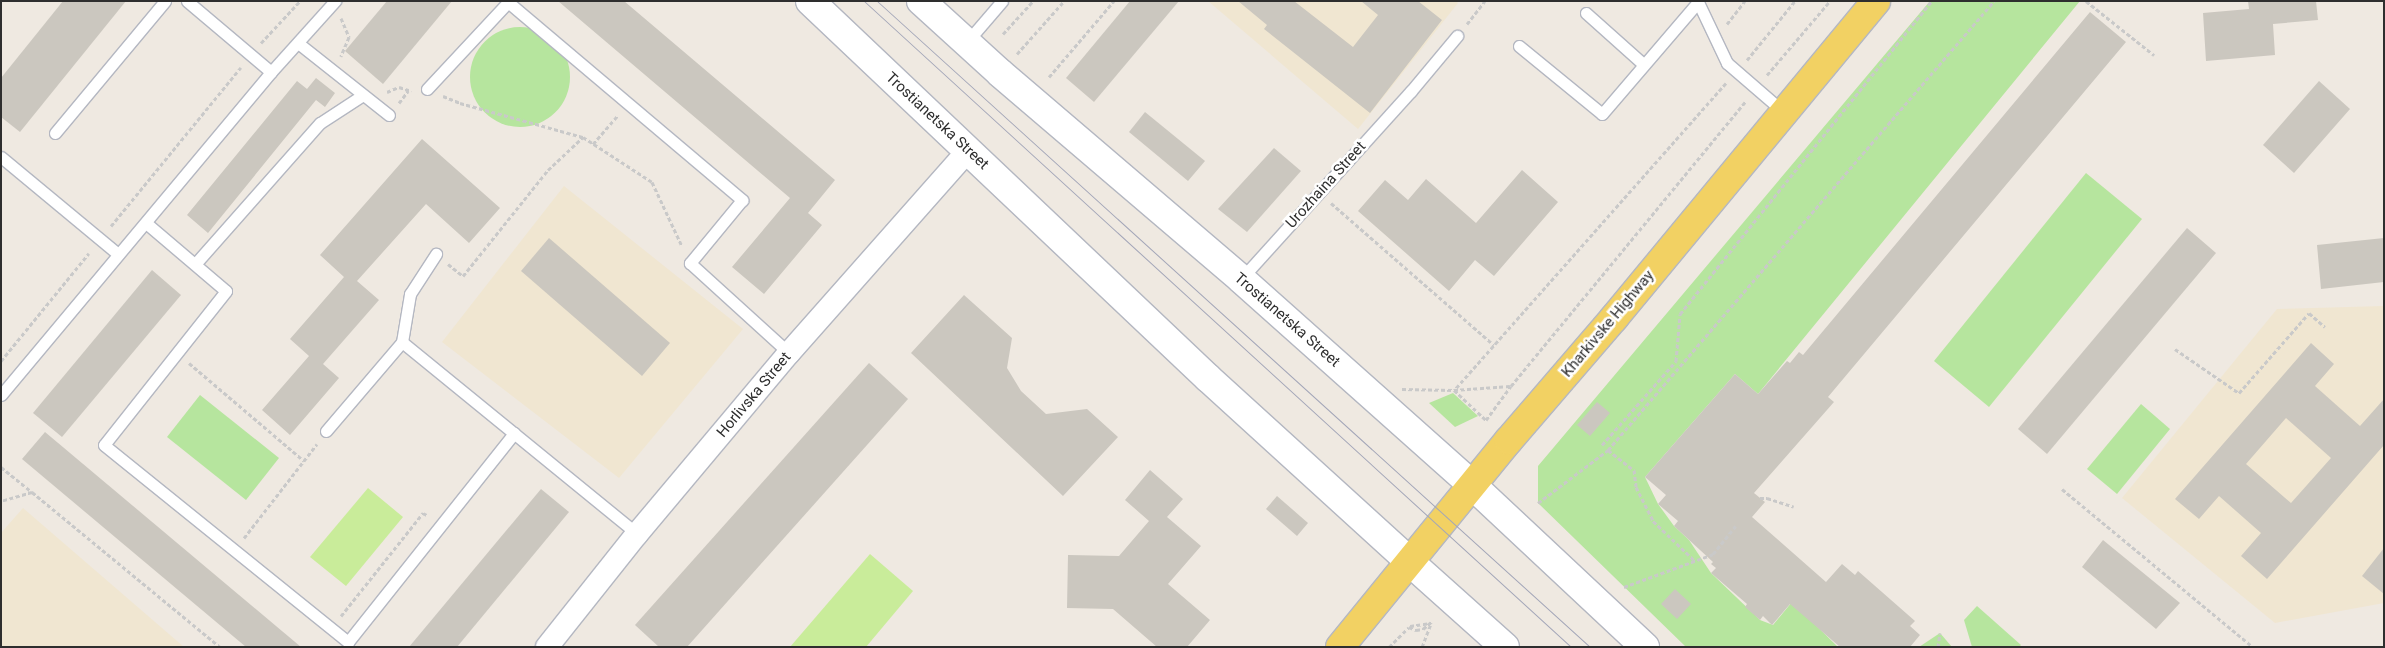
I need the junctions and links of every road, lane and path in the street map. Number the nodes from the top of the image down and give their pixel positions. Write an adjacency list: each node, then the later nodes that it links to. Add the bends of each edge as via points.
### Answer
1 (165, 1): 41 (lane)
2 (187, 1): 28 (lane)
3 (300, 1): 28 (path)
4 (810, 1): 44 (main road, Trostianetska Street)
5 (921, 1): 24 (main road, Trostianetska Street)
6 (1002, 1): 24 (lane)
7 (1033, 1): 21 (path)
8 (1064, 1): 27 (path)
9 (1114, 1): 34 (path)
10 (1485, 1): 22 (path)
11 (1698, 1): 23 (lane); 31 (lane)
12 (1746, 1): 23 (path)
13 (1796, 1): 33 (path)
14 (1830, 1): 35 (path)
15 (1876, 1): 39 (main road, Kharkivske Highway)
16 (1932, 1): 67 (path, via 1680,314 1676,361)
17 (1994, 1): 68 (path)
18 (2086, 1): 29 (path)
19 (334, 2): 25 (lane); 30 (path, via 349,37)
20 (1586, 13): 31 (lane)
21 (1003, 34)
22 (1457, 36): 46 (lane, Urozhaina Street)
23 (1715, 38): 33 (lane, via 1728,64)
24 (966, 42): 53 (main road, Trostianetska Street)
25 (298, 43): 32 (lane); 37 (lane)
26 (1519, 46): 31 (lane, via 1602,114)
27 (1020, 50)
28 (251, 55): 32 (lane); 48 (path)
29 (2154, 55)
30 (341, 56)
31 (1643, 64)
32 (271, 72): 47 (lane)
33 (1736, 72): 35 (lane); 56 (path)
34 (1049, 77)
35 (1756, 88): 39 (lane); 61 (path)
36 (428, 89): 38 (lane, via 508,2); 42 (path, via 460,104)
37 (362, 95): 40 (lane); 52 (lane, via 320,123)
38 (628, 104): 43 (path); 51 (lane, via 742,200)
39 (1785, 113): 71 (main road, Kharkivske Highway)
40 (389, 115)
41 (54, 134)
42 (583, 137): 43 (path); 50 (path, via 548,170 463,276)
43 (593, 144): 51 (path, via 652,182)
44 (968, 151): 58 (street, Horlivska Street); 83 (main road, Trostianetska Street, via 1208,378)
45 (1, 157): 48 (lane)
46 (1319, 193): 53 (lane, Urozhaina Street); 56 (path)
47 (146, 223): 49 (lane); 52 (lane)
48 (100, 239): 49 (lane); 59 (path)
49 (118, 254): 64 (lane)
50 (436, 254): 55 (lane, via 410,294)
51 (690, 263): 58 (lane)
52 (196, 264): 85 (lane, via 226,290 104,445)
53 (1241, 279): 71 (main road, Trostianetska Street)
54 (2325, 327): 57 (path, via 2309,312 2239,392)
55 (402, 342): 65 (lane); 66 (lane)
56 (1494, 345): 63 (path)
57 (2175, 349)
58 (789, 353): 81 (street, Horlivska Street)
59 (1, 361)
60 (196, 369): 69 (path)
61 (1511, 386): 63 (path); 63 (path, via 1486,420)
62 (1402, 389): 63 (path)
63 (1454, 390)
64 (1, 395)
65 (326, 431): 69 (path)
66 (514, 433): 81 (lane); 85 (lane, via 348,642)
67 (1602, 445)
68 (1608, 450): 76 (path); 82 (path, via 1634,470 1636,487 1653,521)
69 (304, 461): 79 (path)
70 (1, 467): 73 (path)
71 (1472, 485): 83 (main road, Kharkivske Highway); 93 (main road, Trostianetska Street)
72 (2062, 489): 95 (path)
73 (32, 492): 75 (path); 88 (path)
74 (1760, 498): 77 (path)
75 (1, 502)
76 (1538, 503)
77 (1794, 507)
78 (424, 513): 85 (path)
79 (256, 524)
80 (1736, 526): 82 (path, via 1713,554)
81 (637, 534): 87 (street, Horlivska Street)
82 (1696, 561): 84 (path)
83 (1411, 563): 89 (main road, Kharkivske Highway); 92 (main road, Trostianetska Street)
84 (1624, 587)
85 (332, 628)
86 (1940, 633): 94 (path)
87 (554, 644)
88 (220, 647)
89 (1340, 647)
90 (1388, 647): 91 (path, via 1410,626 1423,630 1431,622)
91 (1422, 647)
92 (1505, 647)
93 (1645, 647)
94 (1938, 647)
95 (2253, 647)

